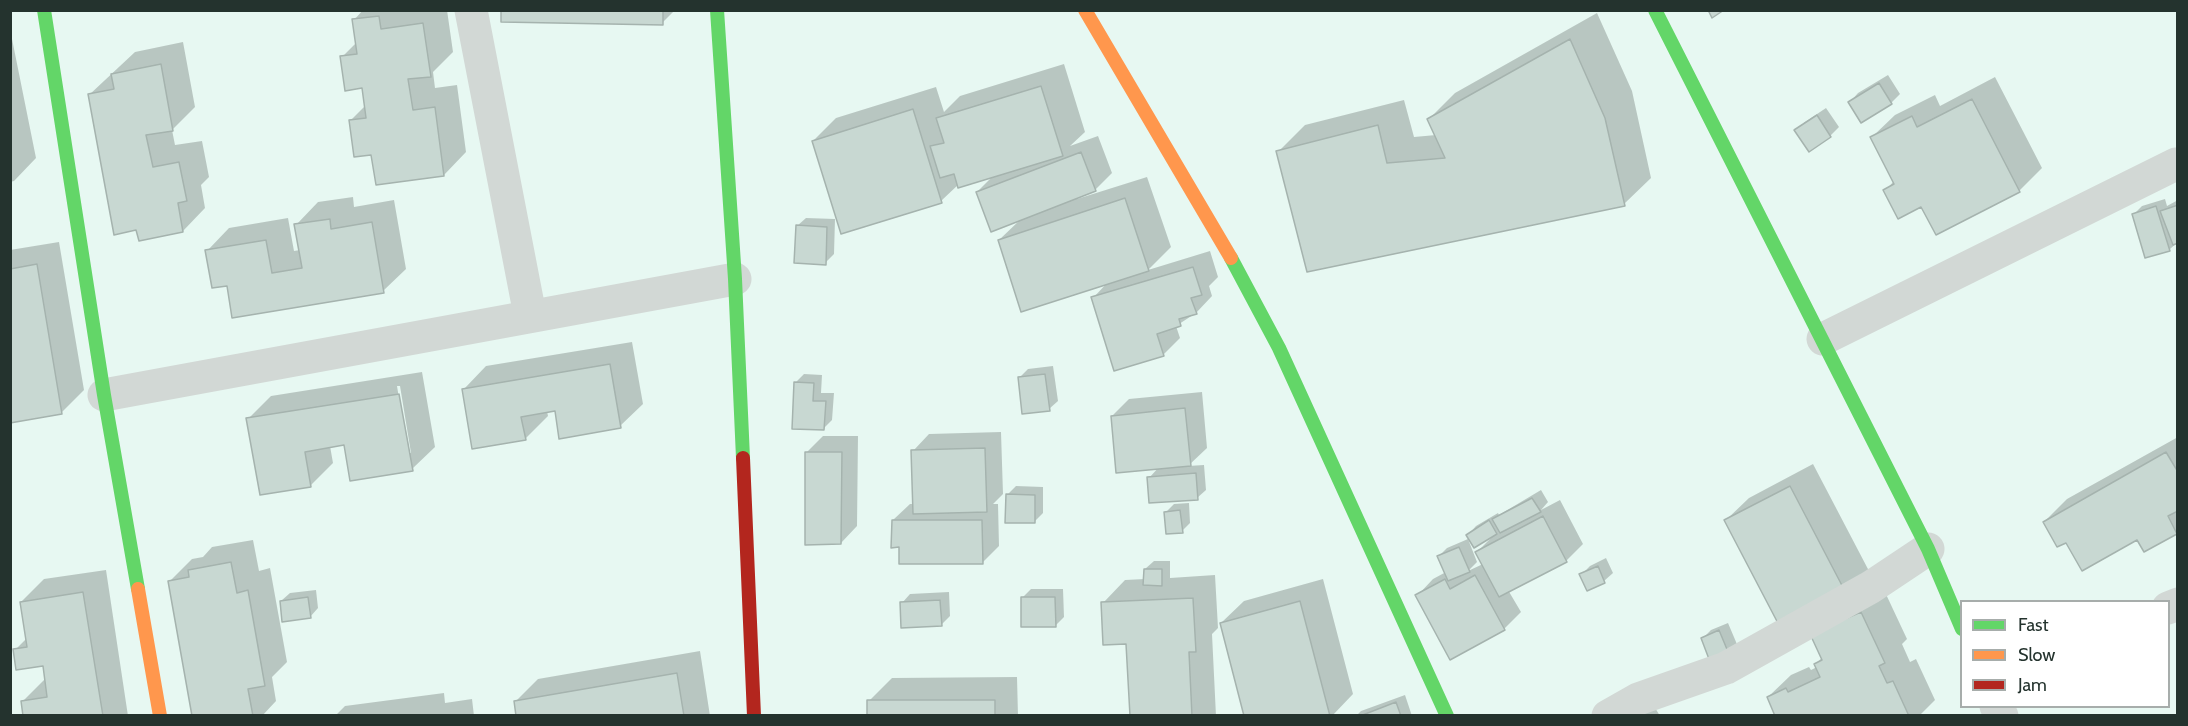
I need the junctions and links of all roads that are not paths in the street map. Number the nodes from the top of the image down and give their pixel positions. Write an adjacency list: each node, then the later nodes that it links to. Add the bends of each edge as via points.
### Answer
1 (44, 10): 10 (street)
2 (471, 10): 8 (street)
3 (717, 10): 7 (street)
4 (1085, 10): 15 (street, via 1240,273 1279,348)
5 (1655, 10): 9 (street)
6 (2176, 164): 9 (street)
7 (735, 279): 8 (street); 14 (street)
8 (530, 315): 10 (street)
9 (1823, 339): 11 (street)
10 (104, 395): 13 (street)
11 (1928, 549): 12 (street); 16 (street, via 1871,587 1726,668 1638,699)
12 (1960, 624)
13 (160, 716)
14 (754, 716)
15 (1447, 716)
16 (1608, 716)

